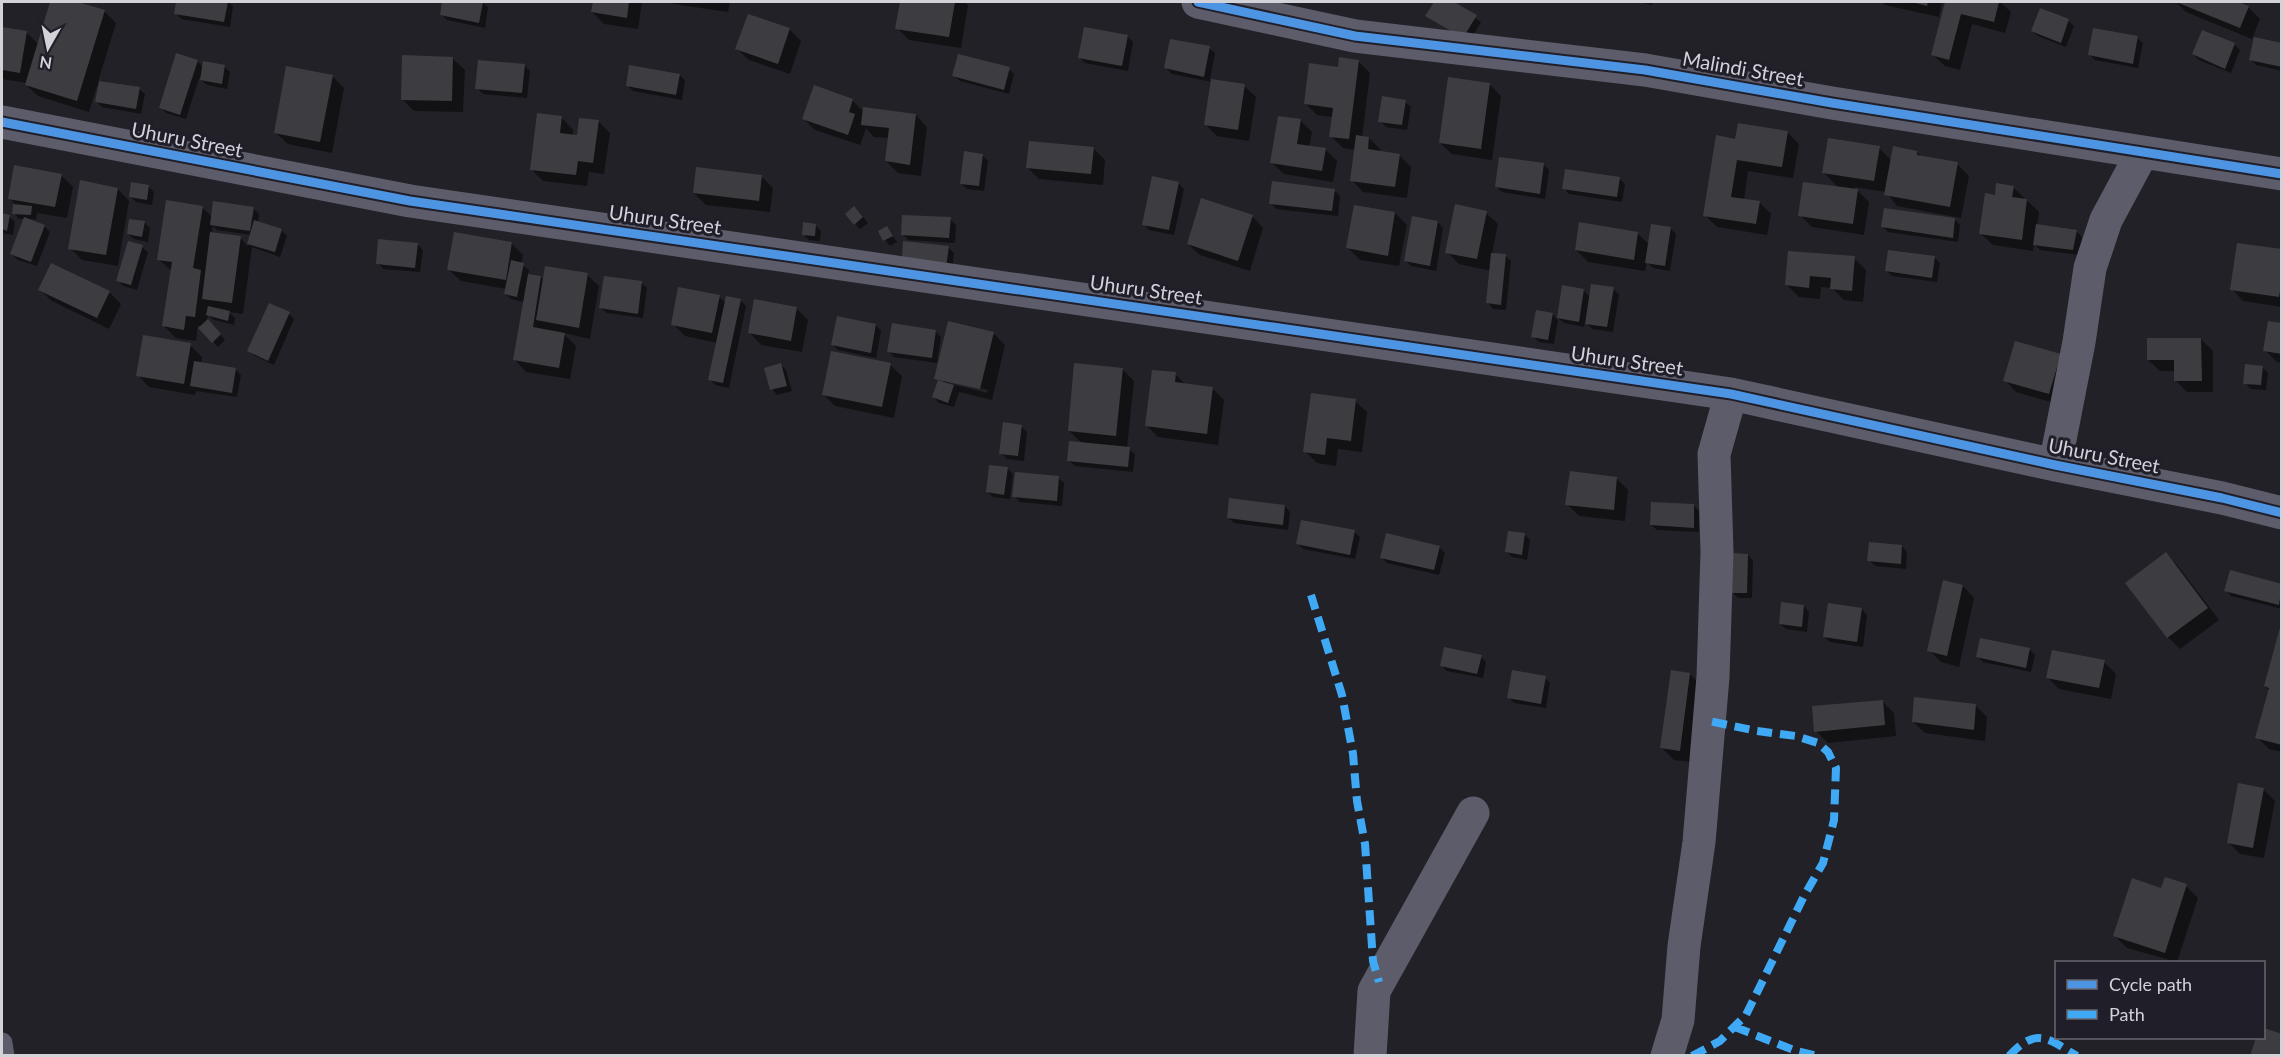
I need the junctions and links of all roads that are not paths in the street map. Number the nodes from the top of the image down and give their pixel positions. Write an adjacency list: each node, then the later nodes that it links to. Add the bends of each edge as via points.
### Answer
1 (1198, 2): 3 (street, Malindi Street, via 1355,36 1644,70)
2 (2, 122): 5 (street, Uhuru Street, via 410,201)
3 (2142, 153): 4 (street, Malindi Street); 6 (street, via 2106,220 2091,268)
4 (2282, 174)
5 (1731, 394): 6 (street, Uhuru Street); 12 (street, via 1714,454 1717,552 1713,677 1699,842 1677,1020)
6 (2055, 465): 7 (street, Uhuru Street)
7 (2282, 513)
8 (1473, 813): 11 (street, via 1374,991)
9 (2, 1043): 10 (lane)
10 (4, 1056)
11 (1370, 1056)
12 (1667, 1056)

